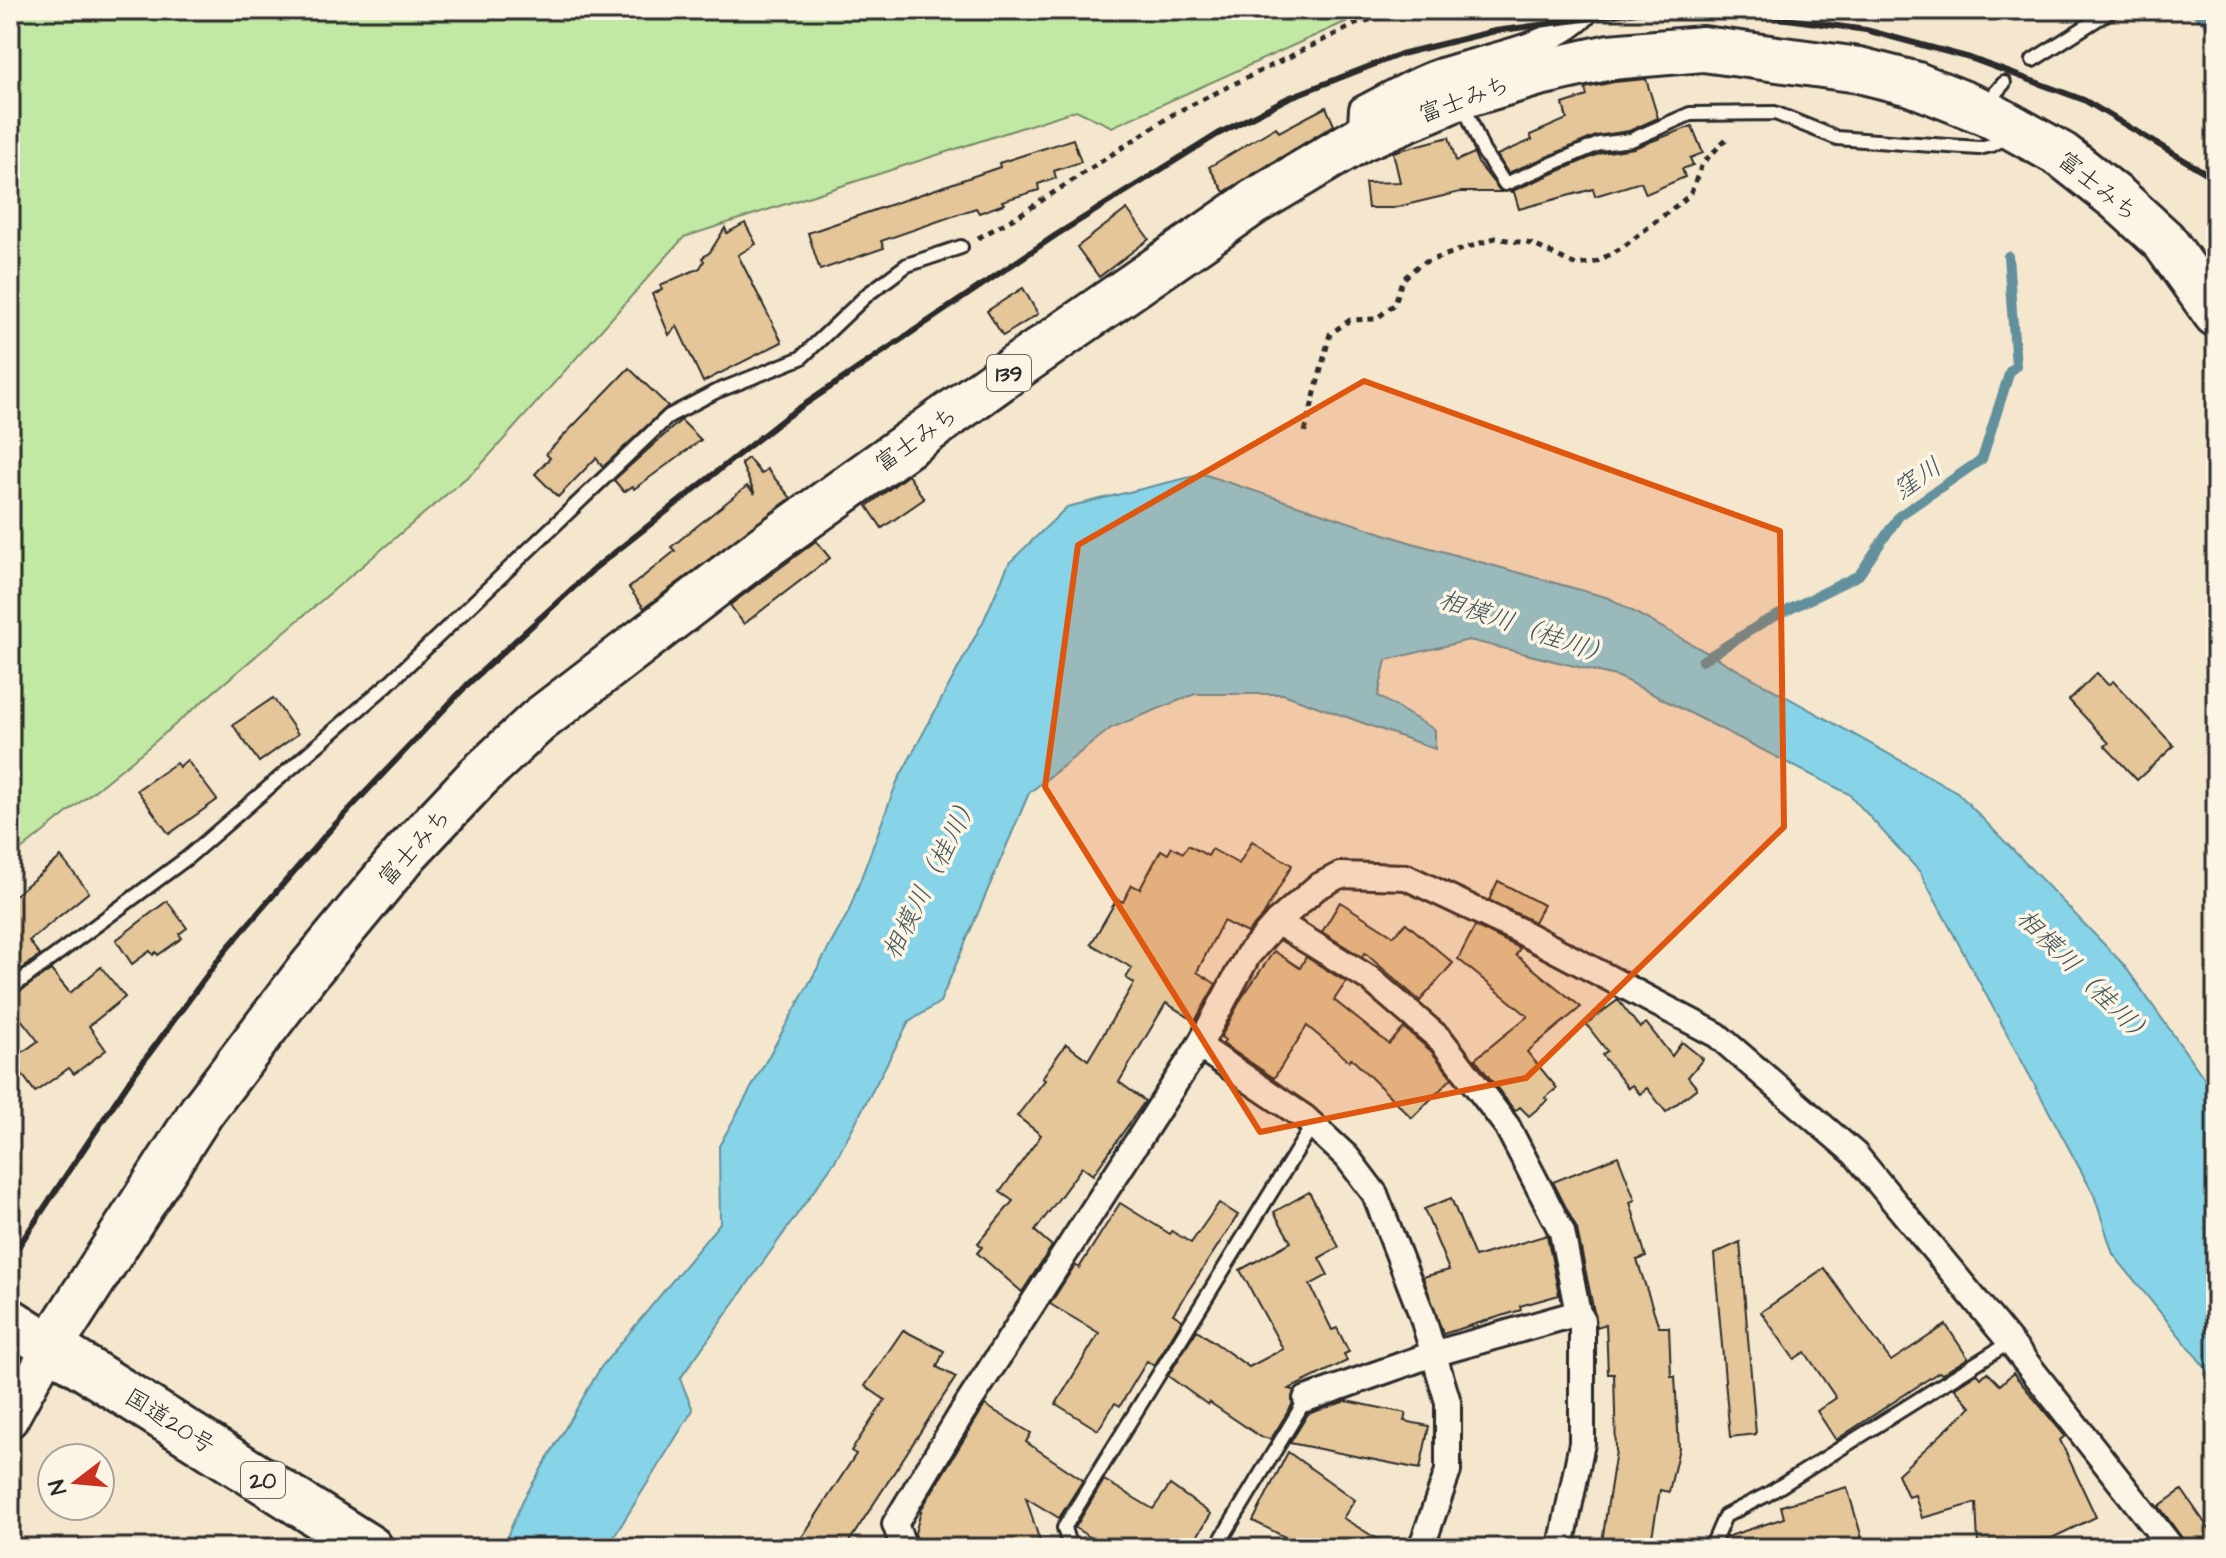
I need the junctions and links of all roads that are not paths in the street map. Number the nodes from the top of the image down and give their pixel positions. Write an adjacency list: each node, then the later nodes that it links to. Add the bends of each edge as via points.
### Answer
1 (1587, 10): 6 (street, via 1557,35 1432,74 1362,109)
2 (2112, 10): 3 (lane)
3 (2033, 60)
4 (1461, 96): 5 (highway, 富士みち / 139, via 1610,57 1703,49 1859,70); 5 (lane, via 1483,151 1505,184 1599,144 1631,140 1690,114 1775,113 1837,138 1979,148 2007,138); 6 (highway, 富士みち / 139)
5 (2001, 108): 8 (highway, 富士みち / 139, via 2164,241)
6 (1360, 139): 16 (highway, 富士みち / 139, via 1254,202 762,549 528,731 478,777 407,852 307,973 202,1111)
7 (961, 247): 10 (lane, via 907,265 801,358 669,416 387,685 187,858)
8 (2216, 314)
9 (1277, 922): 11 (street, via 1248,955); 13 (street, via 1370,979 1441,1040 1488,1101 1507,1126 1562,1232); 15 (street, via 1317,887 1340,875 1406,877 1717,1035 1855,1154)
10 (10, 989)
11 (1199, 1046): 12 (street); 22 (street, via 895,1524)
12 (1312, 1126): 17 (street, via 1347,1157 1375,1194); 23 (lane, via 1064,1528)
13 (1578, 1313): 17 (street); 20 (street, via 1582,1443)
14 (10, 1321): 16 (highway, 国道20号 / 20)
15 (2010, 1342): 26 (lane, via 1725,1516); 27 (street)
16 (50, 1347): 19 (street, 富士みち); 21 (highway, 国道20号 / 20)
17 (1433, 1354): 18 (street); 25 (street, via 1448,1402 1448,1471)
18 (1306, 1399): 24 (lane)
19 (10, 1420)
20 (1561, 1547)
21 (370, 1548)
22 (904, 1548)
23 (1070, 1548)
24 (1216, 1548)
25 (1419, 1548)
26 (1711, 1548)
27 (2172, 1548)

